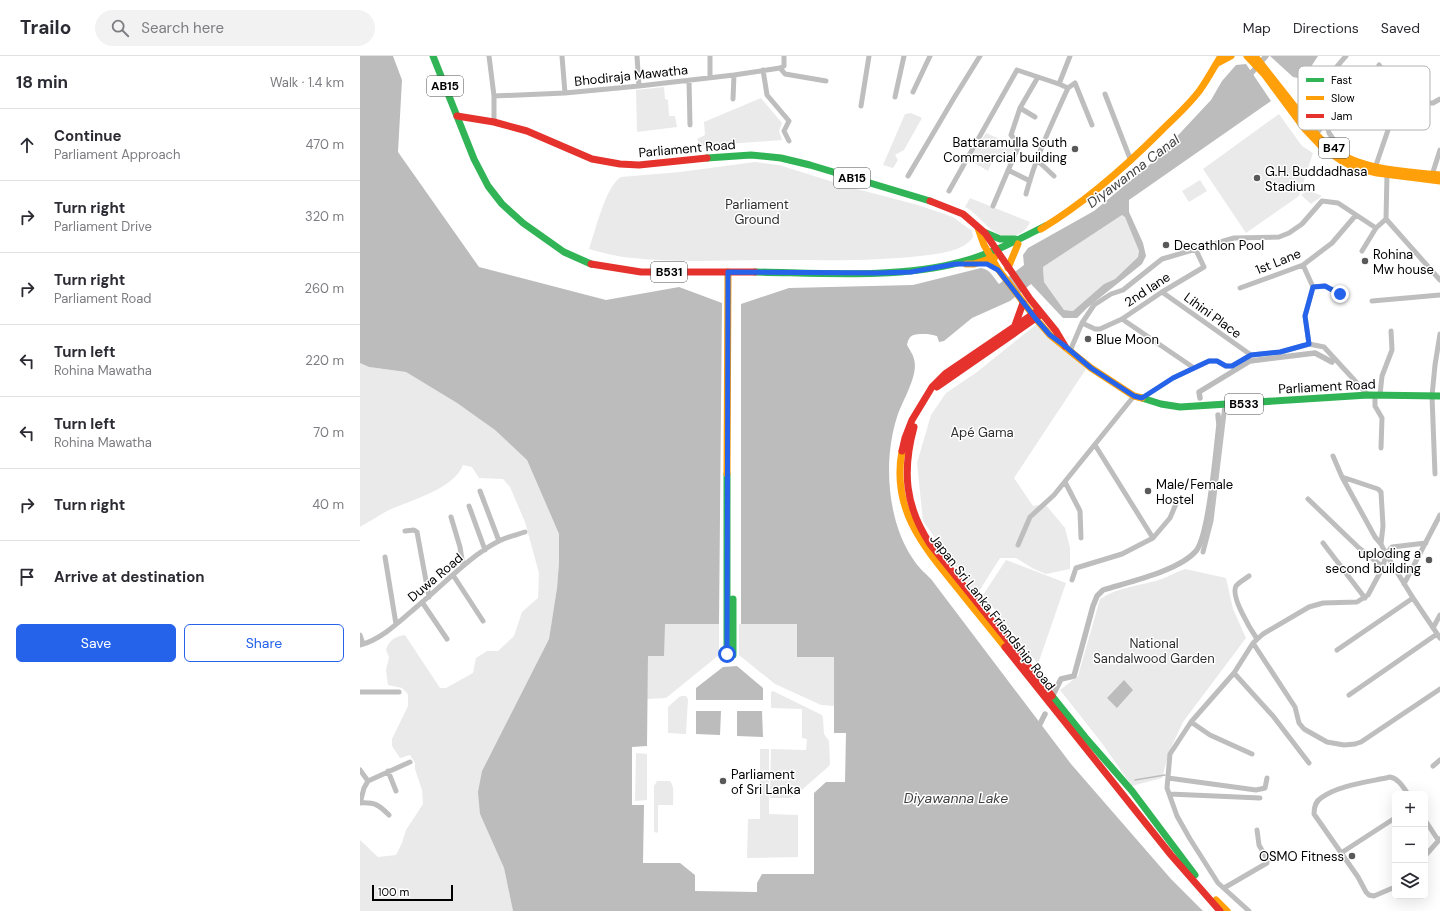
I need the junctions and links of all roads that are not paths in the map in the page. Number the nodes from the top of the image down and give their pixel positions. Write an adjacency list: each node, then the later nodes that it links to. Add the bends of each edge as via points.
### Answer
1 (433, 56): 40 (main road, AB15)
2 (489, 56): 32 (street)
3 (562, 56): 30 (street)
4 (637, 56): 27 (street)
5 (710, 56): 22 (street)
6 (784, 56): 19 (street, via 784,66)
7 (869, 56): 37 (street)
8 (904, 56): 33 (street)
9 (930, 56): 29 (street)
10 (980, 56): 59 (street)
11 (1070, 56): 26 (street)
12 (1216, 56): 17 (main road)
13 (1221, 56): 17 (main road)
14 (1231, 56): 17 (main road)
15 (1250, 56): 39 (main road, B47)
16 (1346, 56): 18 (street)
17 (1216, 65): 54 (main road, via 1187,106)
18 (1337, 66)
19 (780, 68): 20 (street, Bhodiraja Mawatha); 25 (street, via 785,74)
20 (763, 70): 21 (street, Bhodiraja Mawatha); 50 (street, via 766,95 789,121 784,131)
21 (734, 75): 22 (street, Bhodiraja Mawatha); 34 (street)
22 (710, 77): 24 (street, Bhodiraja Mawatha)
23 (1038, 77): 26 (street); 38 (street); 64 (street, via 1017,70)
24 (689, 80): 27 (street, Bhodiraja Mawatha); 43 (street)
25 (826, 81)
26 (1059, 84): 28 (street)
27 (639, 86): 30 (street, Bhodiraja Mawatha)
28 (1068, 88): 44 (street, via 1075,83); 53 (street)
29 (913, 92)
30 (565, 93): 32 (street, Bhodiraja Mawatha)
31 (1105, 94): 54 (street)
32 (494, 96): 42 (street)
33 (894, 97)
34 (733, 99)
35 (1440, 99): 36 (street)
36 (1430, 103)
37 (861, 106)
38 (1020, 108): 41 (street); 56 (street, via 1011,135 1018,143 1018,147)
39 (1298, 111)
40 (457, 116): 42 (main road, Parliament Road / AB15); 82 (main road, B531, via 474,160 488,186 502,204 522,223 564,252 592,264 641,272)
41 (1035, 117)
42 (494, 122): 69 (main road, Parliament Road / AB15, via 527,131 592,159 620,164 639,165 750,154 778,157 932,201 958,211)
43 (690, 125)
44 (1092, 126)
45 (1310, 130): 49 (main road, B47)
46 (1319, 130): 49 (street)
47 (1328, 130): 52 (street)
48 (1388, 130): 55 (street)
49 (1314, 136): 52 (main road, B47); 57 (main road, B47, via 1321,147 1344,163 1355,168)
50 (789, 141)
51 (1440, 150): 61 (street)
52 (1345, 156): 55 (main road, B47)
53 (1036, 159): 60 (street); 62 (street)
54 (1131, 161): 72 (main road, via 1106,184 1061,217)
55 (1375, 168): 57 (main road, B47)
56 (1008, 170): 62 (street); 66 (street)
57 (1388, 173): 61 (main road, B47); 68 (street)
58 (1440, 175): 61 (main road, B47)
59 (908, 176)
60 (1054, 176)
61 (1432, 177): 63 (main road, B47)
62 (1030, 181): 65 (street)
63 (1440, 181)
64 (949, 191)
65 (1026, 194)
66 (992, 206)
67 (1356, 215): 70 (street); 73 (street, via 1338,203 1322,201 1302,224 1279,237 1234,238); 79 (street, 1st Lane, via 1332,243)
68 (1386, 219): 70 (street); 83 (street)
69 (978, 227): 71 (main road, Parliament Road / AB15); 76 (main road, Parliament Road)
70 (1376, 228): 74 (street)
71 (985, 233): 72 (main road, via 1006,241); 75 (main road, Parliament Road / AB15)
72 (1019, 241): 75 (main road); 81 (main road)
73 (1195, 248): 86 (street, 2nd lane, via 1204,267); 94 (street, via 1162,259 1123,290 1094,305)
74 (1362, 251)
75 (998, 253): 76 (main road); 81 (main road, Parliament Road / B533)
76 (990, 256): 77 (main road, B531); 78 (main road, B531); 80 (main road, Parliament Road / B533)
77 (955, 264): 78 (main road, B531); 82 (main road, B531, via 911,272)
78 (974, 264): 80 (main road, B531, via 987,264)
79 (1303, 265): 84 (street); 85 (street, 1st Lane)
80 (998, 270): 89 (main road, Parliament Road / B533)
81 (1010, 271): 91 (main road, Parliament Road / B533)
82 (731, 272): 153 (main road)
83 (1440, 280)
84 (1313, 287): 87 (street, via 1325,286); 98 (street, via 1305,316)
85 (1240, 288)
86 (1162, 292): 93 (street, 2nd lane); 100 (street, Lihini Place)
87 (1340, 294)
88 (1440, 295): 90 (street)
89 (1022, 301): 92 (main road, Parliament Road / B533); 95 (main road)
90 (1372, 301)
91 (1041, 312): 92 (main road, Japan Sri Lanka Friendship Road); 99 (main road, Parliament Road / B533)
92 (1034, 317): 95 (main road, Japan Sri Lanka Friendship Road); 99 (main road, Parliament Road / B533, via 1050,335); 185 (main road, Japan Sri Lanka Friendship Road, via 937,387 925,404 910,440 907,460 906,477 913,513 930,544 1085,738 1132,791 1208,892)
93 (1122, 319): 94 (street, 2nd lane, via 1100,329); 101 (street)
94 (1082, 323): 99 (street)
95 (1014, 328): 184 (main road, Japan Sri Lanka Friendship Road, via 945,374 932,387 921,404 905,438 900,462 900,486 905,507 913,529 929,554 1171,855)
96 (1390, 331): 102 (street, via 1392,350)
97 (1440, 334): 104 (street)
98 (1309, 344): 100 (street, via 1280,352); 102 (street, via 1324,347)
99 (1068, 348): 103 (main road, Parliament Road / B533, via 1091,368)
100 (1251, 355): 101 (street, via 1232,366 1209,361)
101 (1194, 368): 106 (street)
102 (1375, 395): 104 (main road, Parliament Road / B533); 107 (main road, Parliament Road / B533); 109 (street, via 1375,406 1382,418)
103 (1134, 396): 106 (main road, Parliament Road / B533); 108 (street)
104 (1432, 396): 105 (main road, Parliament Road / B533); 111 (street)
105 (1440, 396)
106 (1142, 398): 107 (main road, Parliament Road / B533, via 1180,407)
107 (1225, 405): 130 (street, via 1211,521)
108 (1095, 444): 113 (street); 123 (street)
109 (1382, 448)
110 (1333, 456): 112 (street)
111 (1435, 474)
112 (1342, 477): 127 (street, via 1375,537); 127 (street, via 1381,492)
113 (1065, 482): 122 (street, via 1080,510); 128 (street, via 1054,496 1030,517)
114 (480, 491): 124 (street)
115 (1178, 499): 123 (street, via 1170,518)
116 (1308, 499): 134 (street, via 1359,548)
117 (469, 506): 129 (street)
118 (1440, 515): 126 (street)
119 (451, 517): 133 (street)
120 (405, 531): 139 (street, via 417,532)
121 (525, 532): 124 (street, Duwa Road)
122 (1081, 538)
123 (1153, 538): 137 (street, via 1122,554 1076,568)
124 (499, 541): 129 (street, Duwa Road)
125 (1323, 543): 140 (street)
126 (1426, 543): 131 (street, via 1392,547); 138 (street)
127 (1382, 544): 131 (street)
128 (1018, 545)
129 (485, 550): 133 (street, Duwa Road)
130 (1203, 552)
131 (1386, 554): 134 (street); 138 (street)
132 (385, 557): 145 (street)
133 (463, 566): 135 (street, Duwa Road)
134 (1383, 566): 140 (street)
135 (453, 575): 139 (street, Duwa Road); 144 (street)
136 (1249, 576): 150 (street, via 1235,589 1238,606)
137 (1072, 580)
138 (1404, 584): 141 (street)
139 (429, 597): 142 (street, Duwa Road)
140 (1365, 598): 150 (street, via 1358,602 1323,603 1309,607 1262,634)
141 (1413, 598): 146 (street); 152 (street)
142 (422, 602): 145 (street, Duwa Road); 149 (street)
143 (1440, 616): 146 (street)
144 (483, 621)
145 (396, 624): 151 (street, Duwa Road, via 380,636)
146 (1433, 628): 148 (street)
147 (360, 635): 151 (street, Duwa Road)
148 (1439, 636): 158 (street)
149 (447, 639)
150 (1255, 641): 154 (street); 155 (street, via 1295,707 1299,723 1304,729 1327,742 1350,745 1361,742)
151 (361, 645)
152 (1337, 650)
153 (730, 655)
154 (1234, 673): 159 (street); 163 (street, via 1273,716)
155 (1440, 689)
156 (360, 692): 157 (street)
157 (399, 692)
158 (1349, 695)
159 (1191, 722): 160 (street, via 1210,735); 167 (street, via 1170,754)
160 (1252, 754)
161 (1440, 760): 164 (street)
162 (410, 762): 166 (street)
163 (1309, 763)
164 (1433, 766)
165 (360, 770): 169 (street)
166 (388, 771): 169 (street); 170 (street)
167 (1168, 778): 168 (street, via 1256,790 1265,788); 172 (street)
168 (1267, 778)
169 (368, 781): 174 (street)
170 (396, 791)
171 (1406, 791): 181 (street, via 1399,781 1390,777 1339,789 1320,798 1314,807 1314,814)
172 (1169, 794): 173 (street); 182 (street, via 1184,829 1218,883)
173 (1260, 798)
174 (360, 803): 175 (street, via 374,803)
175 (389, 815)
176 (1392, 820): 181 (street)
177 (1428, 824): 179 (street)
178 (1257, 830): 182 (street, via 1259,845 1267,862)
179 (1439, 839): 180 (street)
180 (1428, 852)
181 (1341, 853): 183 (street, via 1370,895 1374,896)
182 (1224, 888): 186 (street)
183 (1392, 888)
184 (1220, 911)
185 (1227, 911)
186 (1250, 911)

